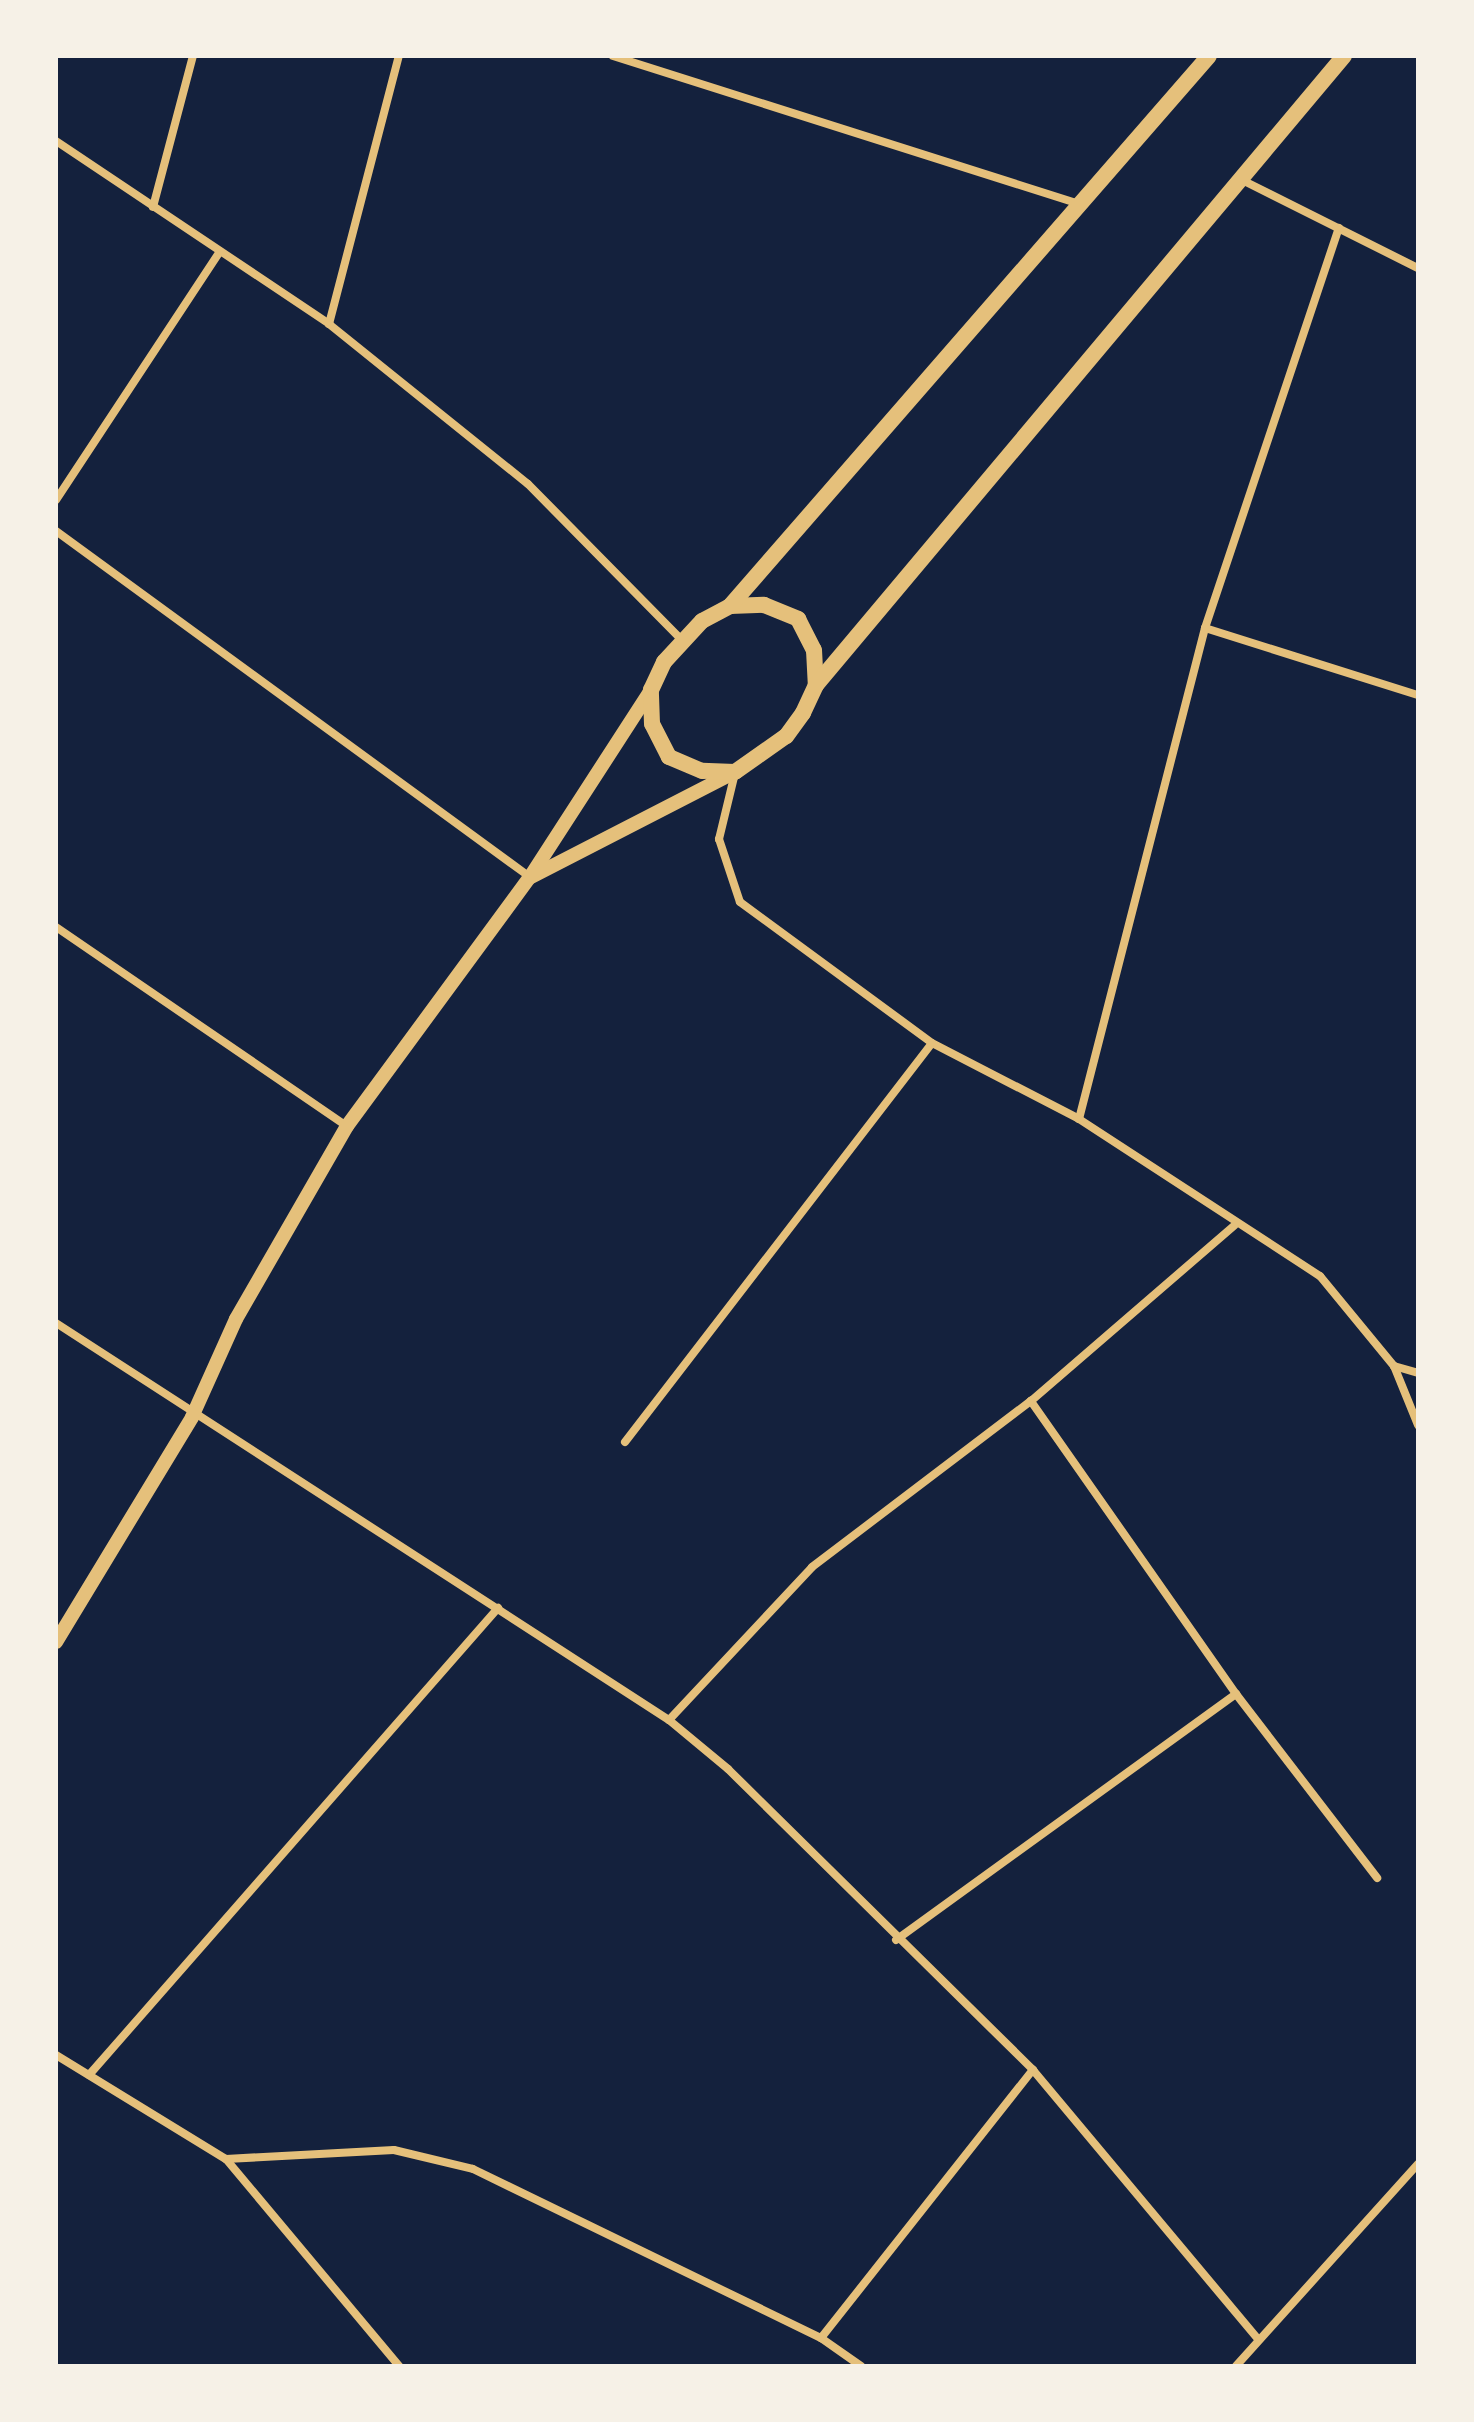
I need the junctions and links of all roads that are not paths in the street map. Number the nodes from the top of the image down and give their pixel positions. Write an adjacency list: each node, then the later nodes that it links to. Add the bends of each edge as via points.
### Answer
1 (193, 56): 9 (street)
2 (399, 56): 13 (street)
3 (613, 56): 8 (street)
4 (1209, 56): 8 (main road)
5 (1344, 56): 7 (main road)
6 (56, 141): 9 (street)
7 (1240, 179): 10 (street); 19 (main road)
8 (1076, 203): 16 (main road)
9 (153, 207): 11 (street)
10 (1339, 228): 12 (street); 17 (street)
11 (220, 251): 13 (street); 14 (street)
12 (1418, 268)
13 (329, 324): 18 (street, via 528,484)
14 (56, 500)
15 (56, 531): 23 (street)
16 (730, 606): 18 (main road); 19 (main road, via 764,605 798,619 814,650)
17 (1205, 628): 21 (street); 26 (street)
18 (681, 639): 20 (main road)
19 (816, 685): 22 (main road, via 786,736)
20 (651, 690): 22 (main road, via 652,724 669,757 702,771); 23 (street)
21 (1418, 695)
22 (735, 772): 23 (street); 25 (street, via 719,839 740,902)
23 (530, 877): 27 (street)
24 (56, 927): 27 (street)
25 (932, 1043): 26 (street); 35 (street)
26 (1079, 1119): 28 (street)
27 (347, 1126): 33 (street, via 236,1319)
28 (1235, 1225): 30 (street, via 1320,1276); 32 (street)
29 (56, 1323): 33 (street)
30 (1394, 1366): 31 (street); 34 (street)
31 (1418, 1373)
32 (1031, 1401): 38 (street); 39 (street, via 812,1567)
33 (192, 1417): 36 (street); 37 (street)
34 (1418, 1425)
35 (625, 1442)
36 (498, 1608): 39 (street); 44 (street)
37 (56, 1642)
38 (1236, 1694): 40 (street); 41 (street)
39 (669, 1720): 41 (street, via 728,1769)
40 (1377, 1878)
41 (896, 1940): 43 (street)
42 (56, 2055): 44 (street)
43 (1033, 2070): 47 (street); 48 (street)
44 (89, 2075): 45 (street)
45 (226, 2159): 47 (street, via 394,2150 473,2169); 49 (street)
46 (1418, 2164): 48 (street)
47 (821, 2338): 50 (street)
48 (1258, 2339): 51 (street)
49 (399, 2366)
50 (861, 2366)
51 (1236, 2366)

